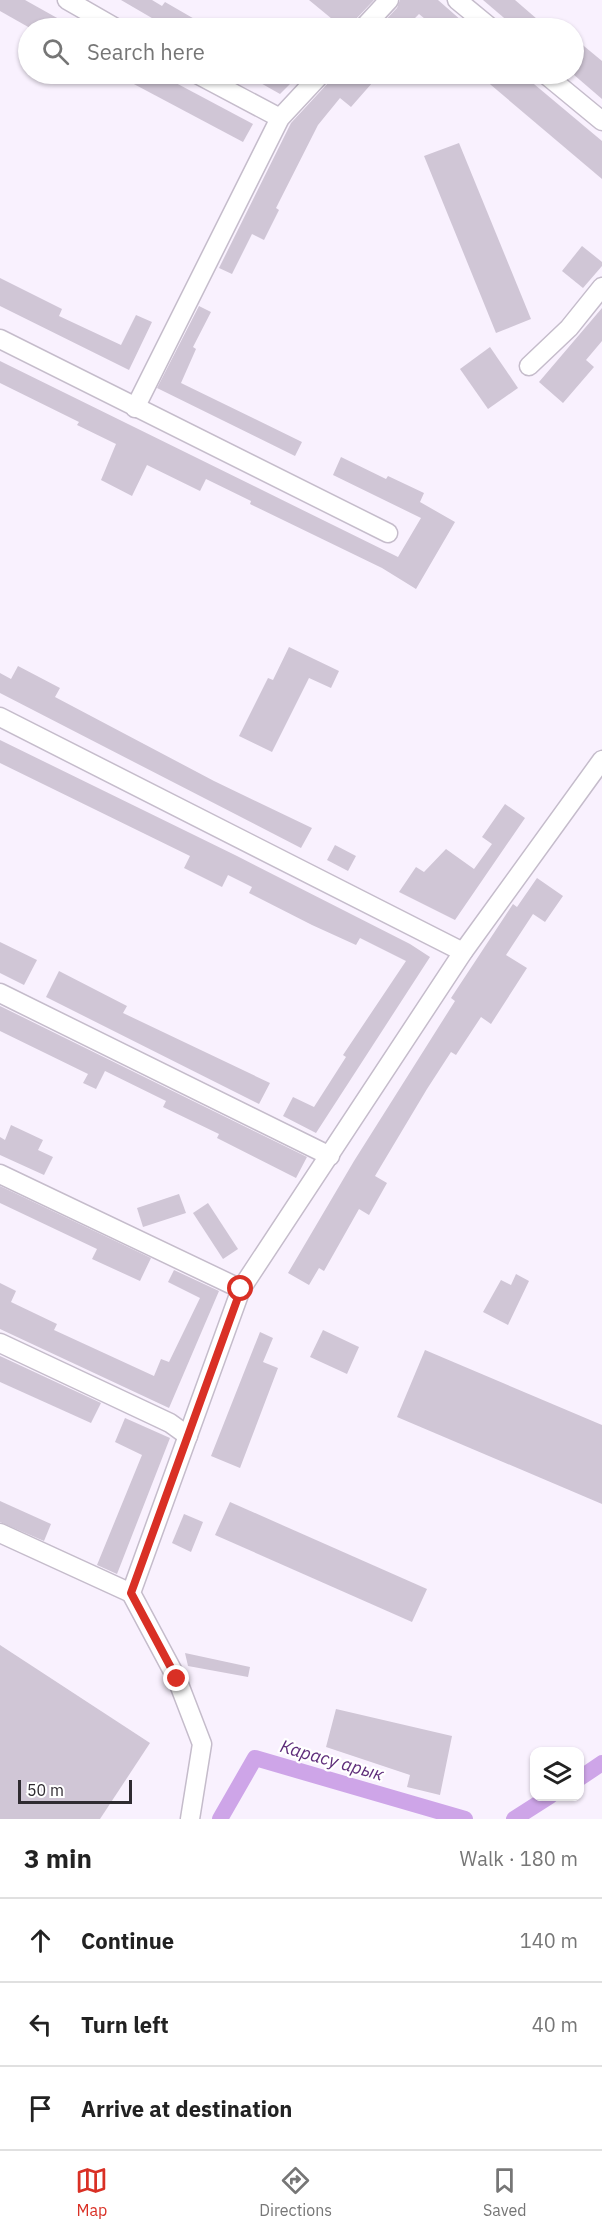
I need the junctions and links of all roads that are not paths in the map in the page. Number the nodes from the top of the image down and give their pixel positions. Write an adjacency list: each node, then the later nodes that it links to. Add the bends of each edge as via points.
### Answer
1 (67, 0): 4 (street)
2 (389, 0): 5 (street)
3 (457, 0): 6 (street)
4 (98, 18)
5 (372, 18)
6 (479, 18)
7 (216, 84): 10 (street)
8 (312, 84): 10 (street)
9 (557, 84): 11 (street)
10 (280, 118): 15 (street)
11 (602, 121)
12 (602, 287): 14 (street, via 569,328)
13 (0, 339): 15 (street)
14 (529, 366)
15 (135, 408): 16 (street)
16 (388, 533)
17 (0, 717): 19 (street)
18 (602, 760): 19 (street)
19 (462, 952): 21 (street)
20 (0, 993): 21 (street)
21 (330, 1156): 23 (street)
22 (0, 1174): 23 (street)
23 (241, 1289): 25 (street)
24 (0, 1343): 25 (street, via 170,1423)
25 (188, 1436): 27 (street)
26 (0, 1533): 27 (street)
27 (131, 1593): 28 (street, via 177,1679 202,1744)
28 (190, 1819)

